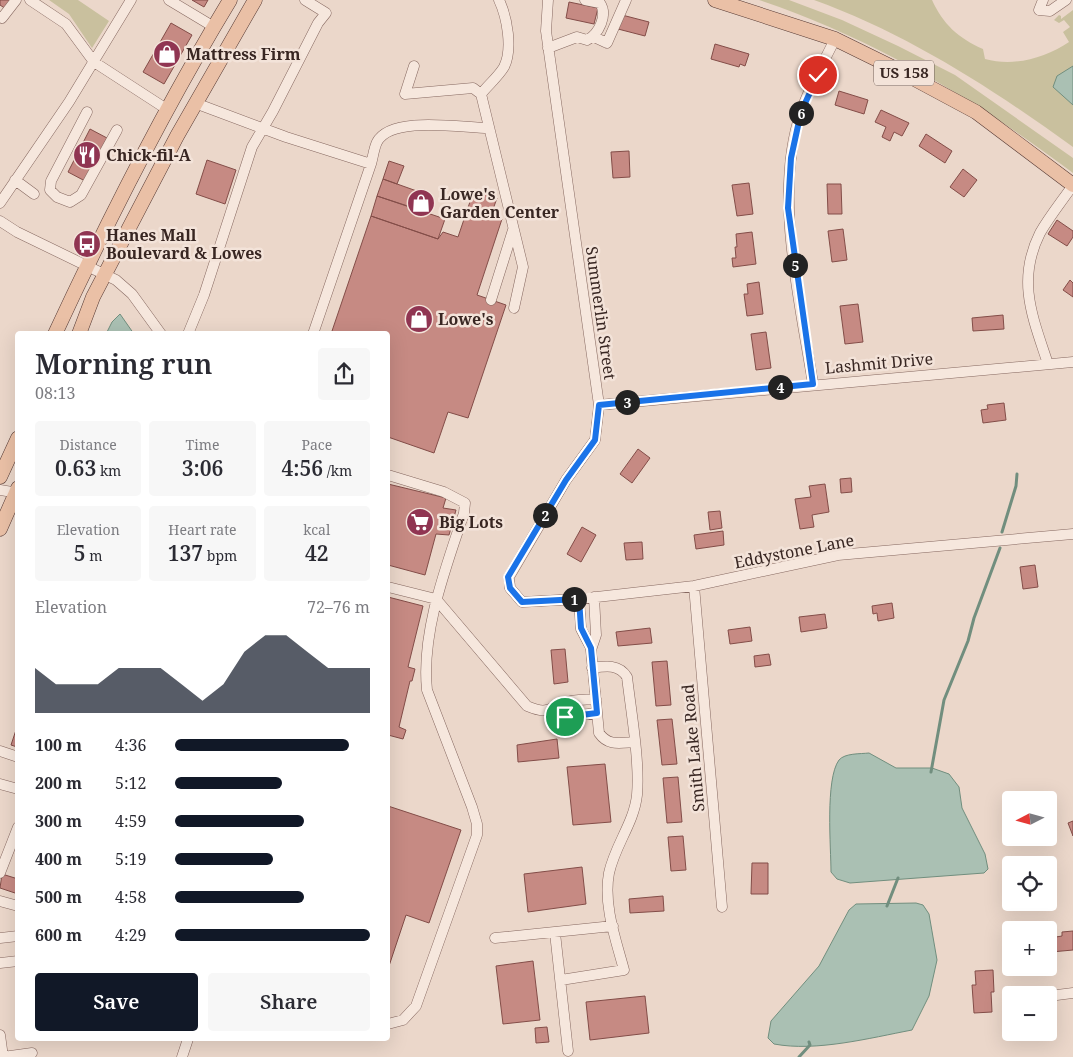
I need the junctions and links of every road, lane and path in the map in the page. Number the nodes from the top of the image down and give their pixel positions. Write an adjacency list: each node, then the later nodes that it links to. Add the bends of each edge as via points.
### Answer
1 (16, 0): 15 (street)
2 (30, 0): 20 (street, via 66,24)
3 (131, 0): 20 (street)
4 (170, 0): 16 (street)
5 (230, 0): 16 (main road)
6 (255, 0): 23 (main road)
7 (305, 0): 27 (street, via 326,13)
8 (499, 0): 22 (street, via 506,25 508,57 499,74)
9 (548, 0): 19 (street, Summerlin Street)
10 (585, 0): 17 (street, via 600,3 603,7 601,23)
11 (626, 0): 17 (street, via 607,42)
12 (715, 0): 18 (main road, US 158)
13 (1043, 0): 14 (street, via 1039,10 1050,11)
14 (1066, 0)
15 (0, 17)
16 (214, 27): 24 (main road)
17 (594, 37): 19 (street, via 587,40 578,37)
18 (835, 39): 31 (main road, US 158, via 976,112); 47 (street, via 801,112 791,158 788,200)
19 (548, 48): 48 (street, Summerlin Street)
20 (94, 62): 24 (street); 30 (street)
21 (414, 66): 22 (street, via 405,94 474,88)
22 (481, 94): 26 (street)
23 (195, 103): 27 (street); 37 (main road)
24 (168, 110): 36 (main road)
25 (87, 112): 28 (street, via 51,181 50,190 57,197 70,202 82,195)
26 (488, 128): 29 (street, via 445,124 394,129 378,141); 35 (street)
27 (262, 129): 29 (street); 43 (street, via 252,147)
28 (117, 130)
29 (371, 164): 44 (street)
30 (15, 180): 32 (street); 33 (street)
31 (1073, 185): 46 (street, via 1041,232 1028,272 1030,307)
32 (34, 194)
33 (0, 202)
34 (0, 221): 36 (street)
35 (513, 230): 38 (street); 39 (street, via 523,267)
36 (87, 265): 37 (street); 40 (main road)
37 (105, 274): 41 (main road); 42 (street, via 132,294)
38 (491, 300)
39 (514, 308)
40 (56, 331)
41 (80, 331)
42 (159, 331)
43 (189, 331)
44 (314, 331)
45 (1073, 362): 46 (street, Lashmit Drive)
46 (1048, 364): 47 (street, Lashmit Drive)
47 (813, 384): 48 (street, Lashmit Drive)
48 (599, 405): 62 (street, Summerlin Street, via 595,440 566,480 508,577 510,588)
49 (15, 445): 51 (main road)
50 (390, 476): 60 (street, via 465,502)
51 (0, 478)
52 (0, 490): 53 (street)
53 (15, 493)
54 (15, 497): 55 (main road)
55 (0, 529)
56 (1073, 534): 57 (street, Eddystone Lane, via 838,555)
57 (694, 586): 59 (street, Eddystone Lane); 77 (street, Smith Lake Road)
58 (390, 588): 60 (street)
59 (594, 597): 61 (street, Eddystone Lane); 63 (street, via 596,635)
60 (436, 599): 66 (street, via 526,706 540,712); 86 (street, via 426,674 427,690 472,807 477,835 416,1006 403,1020)
61 (579, 599): 62 (street, Eddystone Lane); 63 (street, via 581,628)
62 (522, 602)
63 (591, 648): 64 (street)
64 (592, 668): 65 (street); 68 (street, via 610,666 624,671)
65 (596, 699): 66 (street, via 564,703); 67 (street)
66 (551, 711): 67 (street, via 565,717)
67 (597, 713): 68 (street, via 598,733 604,740 611,744)
68 (634, 742): 78 (street, via 637,774 634,809 608,880)
69 (0, 751): 70 (street)
70 (15, 756)
71 (0, 784): 72 (street)
72 (15, 788)
73 (15, 835): 74 (street)
74 (0, 873)
75 (0, 901): 76 (street)
76 (15, 906)
77 (722, 907)
78 (613, 926): 79 (street); 83 (street, via 624,970)
79 (555, 933): 80 (street); 83 (street)
80 (495, 938)
81 (15, 961): 82 (street)
82 (0, 963)
83 (561, 980): 89 (street)
84 (1073, 993): 85 (street)
85 (1057, 995)
86 (390, 1023)
87 (0, 1035): 91 (street)
88 (187, 1041): 92 (street)
89 (568, 1051)
90 (32, 1053): 91 (street)
91 (3, 1057)
92 (182, 1057)

